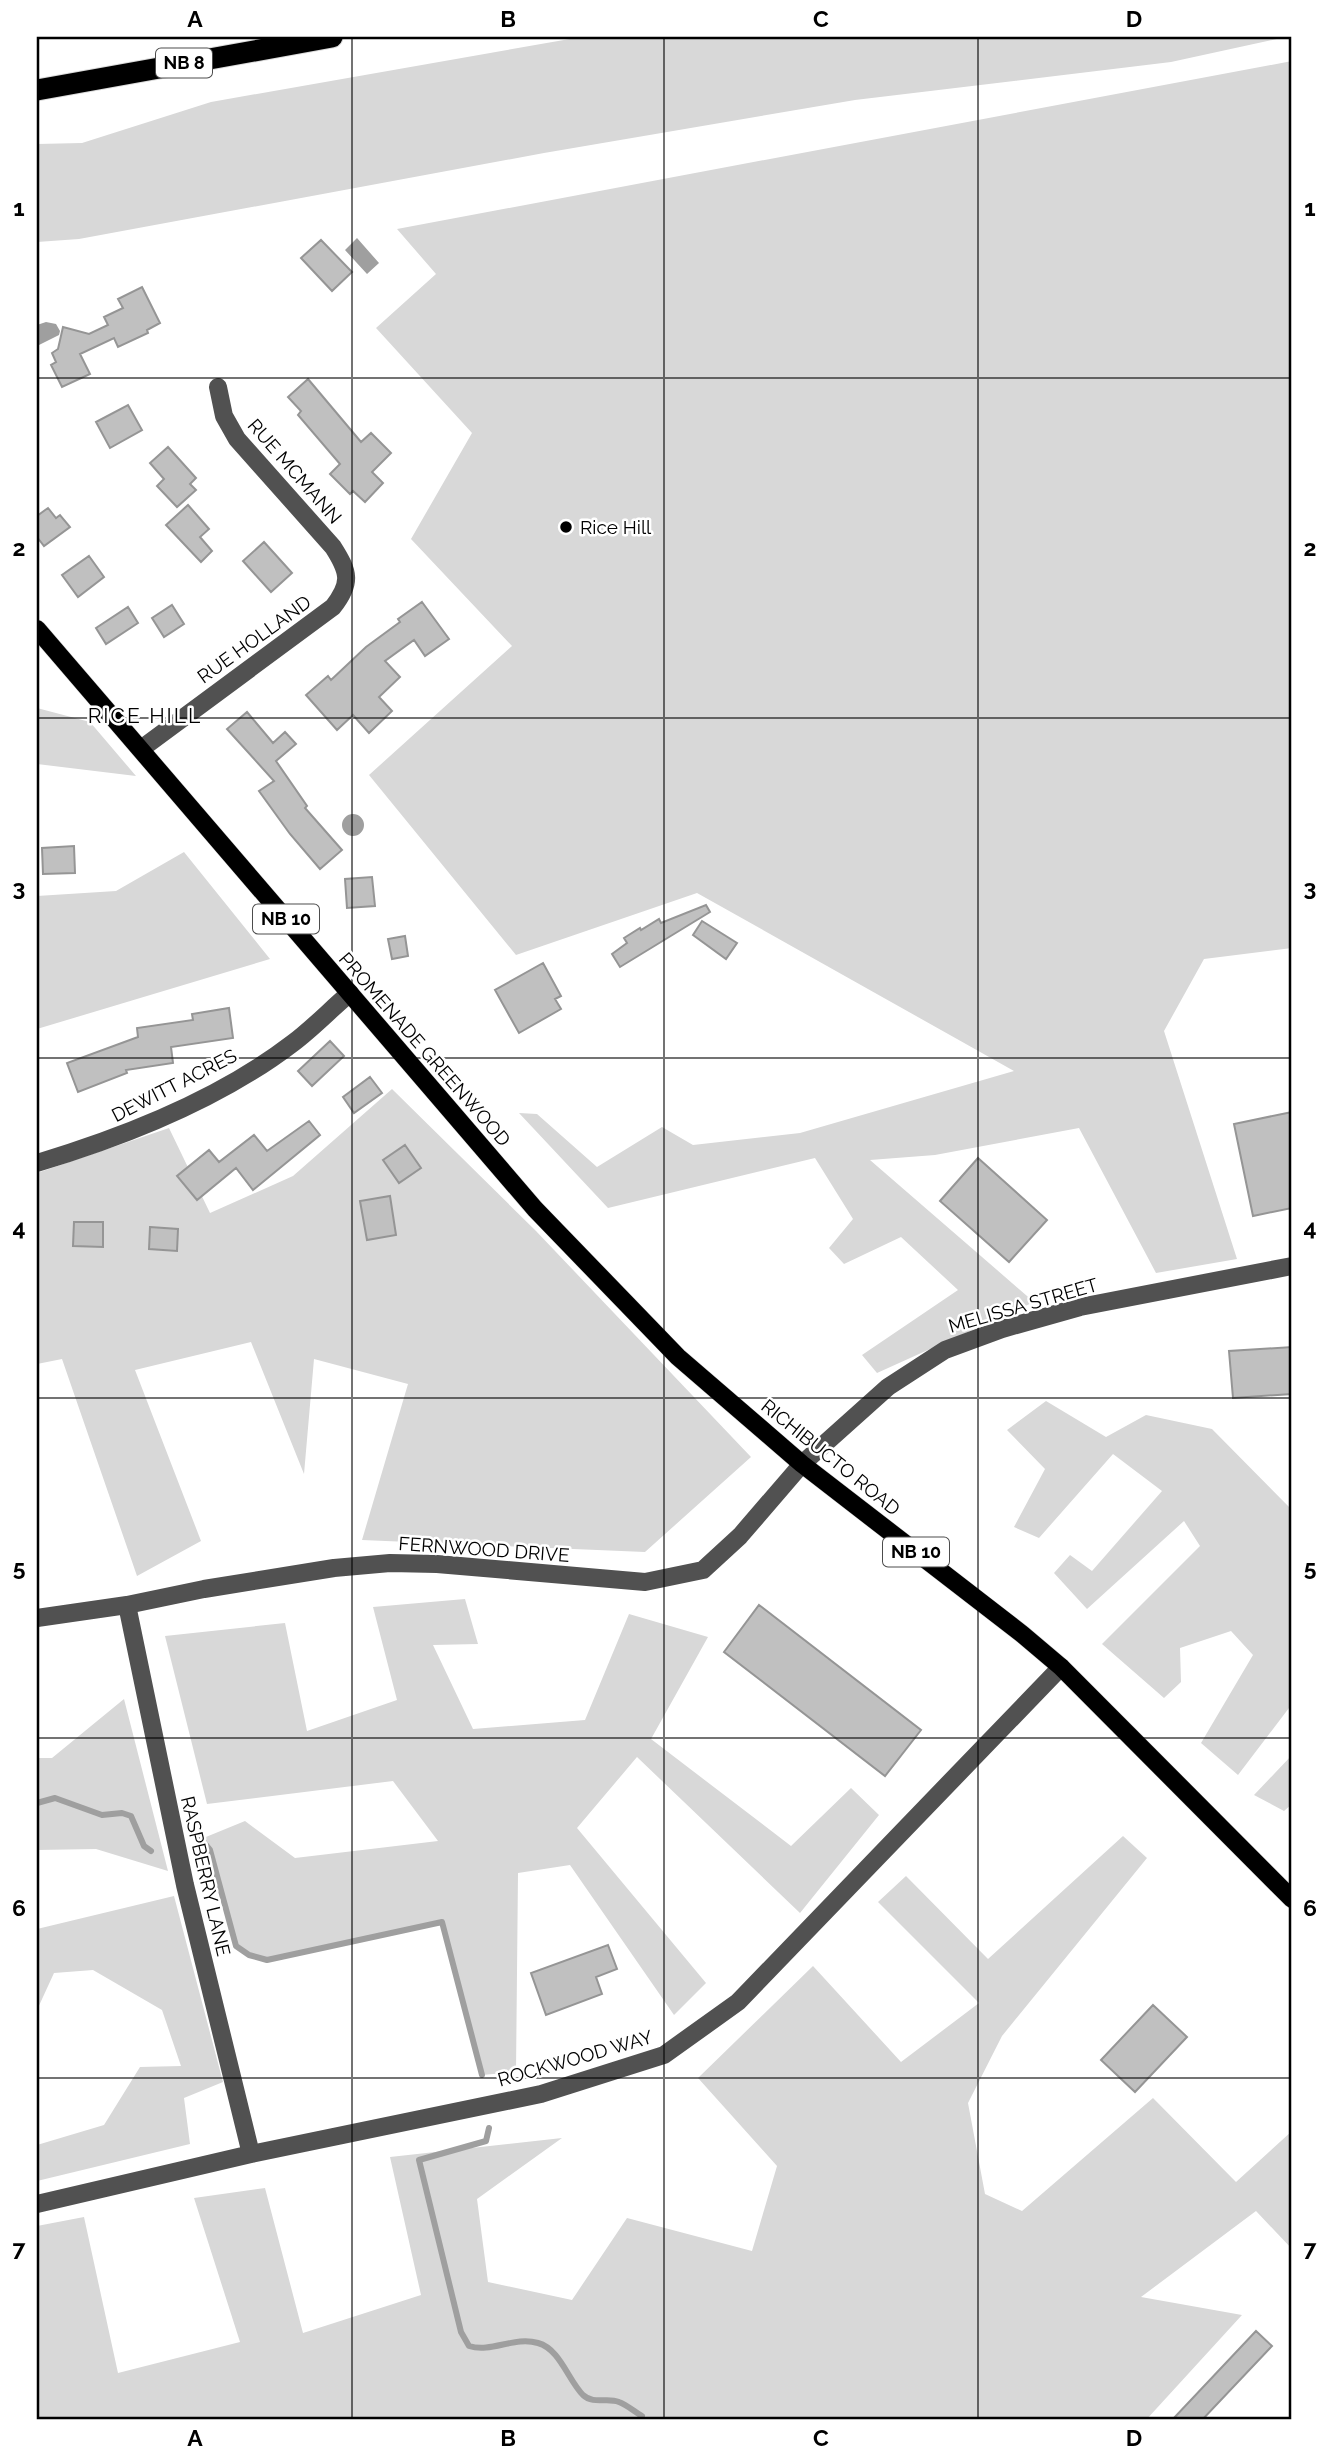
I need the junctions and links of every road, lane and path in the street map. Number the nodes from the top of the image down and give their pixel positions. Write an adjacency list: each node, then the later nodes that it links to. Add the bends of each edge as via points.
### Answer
1 (332, 37): 2 (highway, NB 8)
2 (37, 90)
3 (218, 387): 4 (street, RUE MCMANN, via 237,439 333,547)
4 (348, 579): 6 (street, RUE HOLLAND, via 344,594 333,607)
5 (37, 629): 6 (main road, PROMENADE GREENWOOD / NB 10)
6 (141, 749): 7 (main road, PROMENADE GREENWOOD / NB 10)
7 (350, 993): 8 (street, DEWITT ACRES, via 293,1043 225,1087 159,1120); 9 (main road, PROMENADE GREENWOOD / NB 10)
8 (37, 1163)
9 (536, 1209): 11 (main road, RICHIBUCTO ROAD / NB 10, via 678,1357)
10 (1292, 1266): 11 (street, MELISSA STREET, via 1080,1307 945,1350 888,1387)
11 (802, 1464): 12 (street, FERNWOOD DRIVE, via 740,1536 703,1570 645,1582 390,1563 334,1568); 14 (main road, RICHIBUCTO ROAD / NB 10)
12 (127, 1605): 13 (street, FERNWOOD DRIVE); 16 (street, RASPBERRY LANE, via 185,1885)
13 (37, 1618)
14 (1061, 1667): 15 (main road, RICHIBUCTO ROAD / NB 10); 16 (street, ROCKWOOD WAY, via 738,2002 664,2055 541,2094)
15 (1292, 1899)
16 (251, 2154): 17 (street, ROCKWOOD WAY)
17 (37, 2204)

